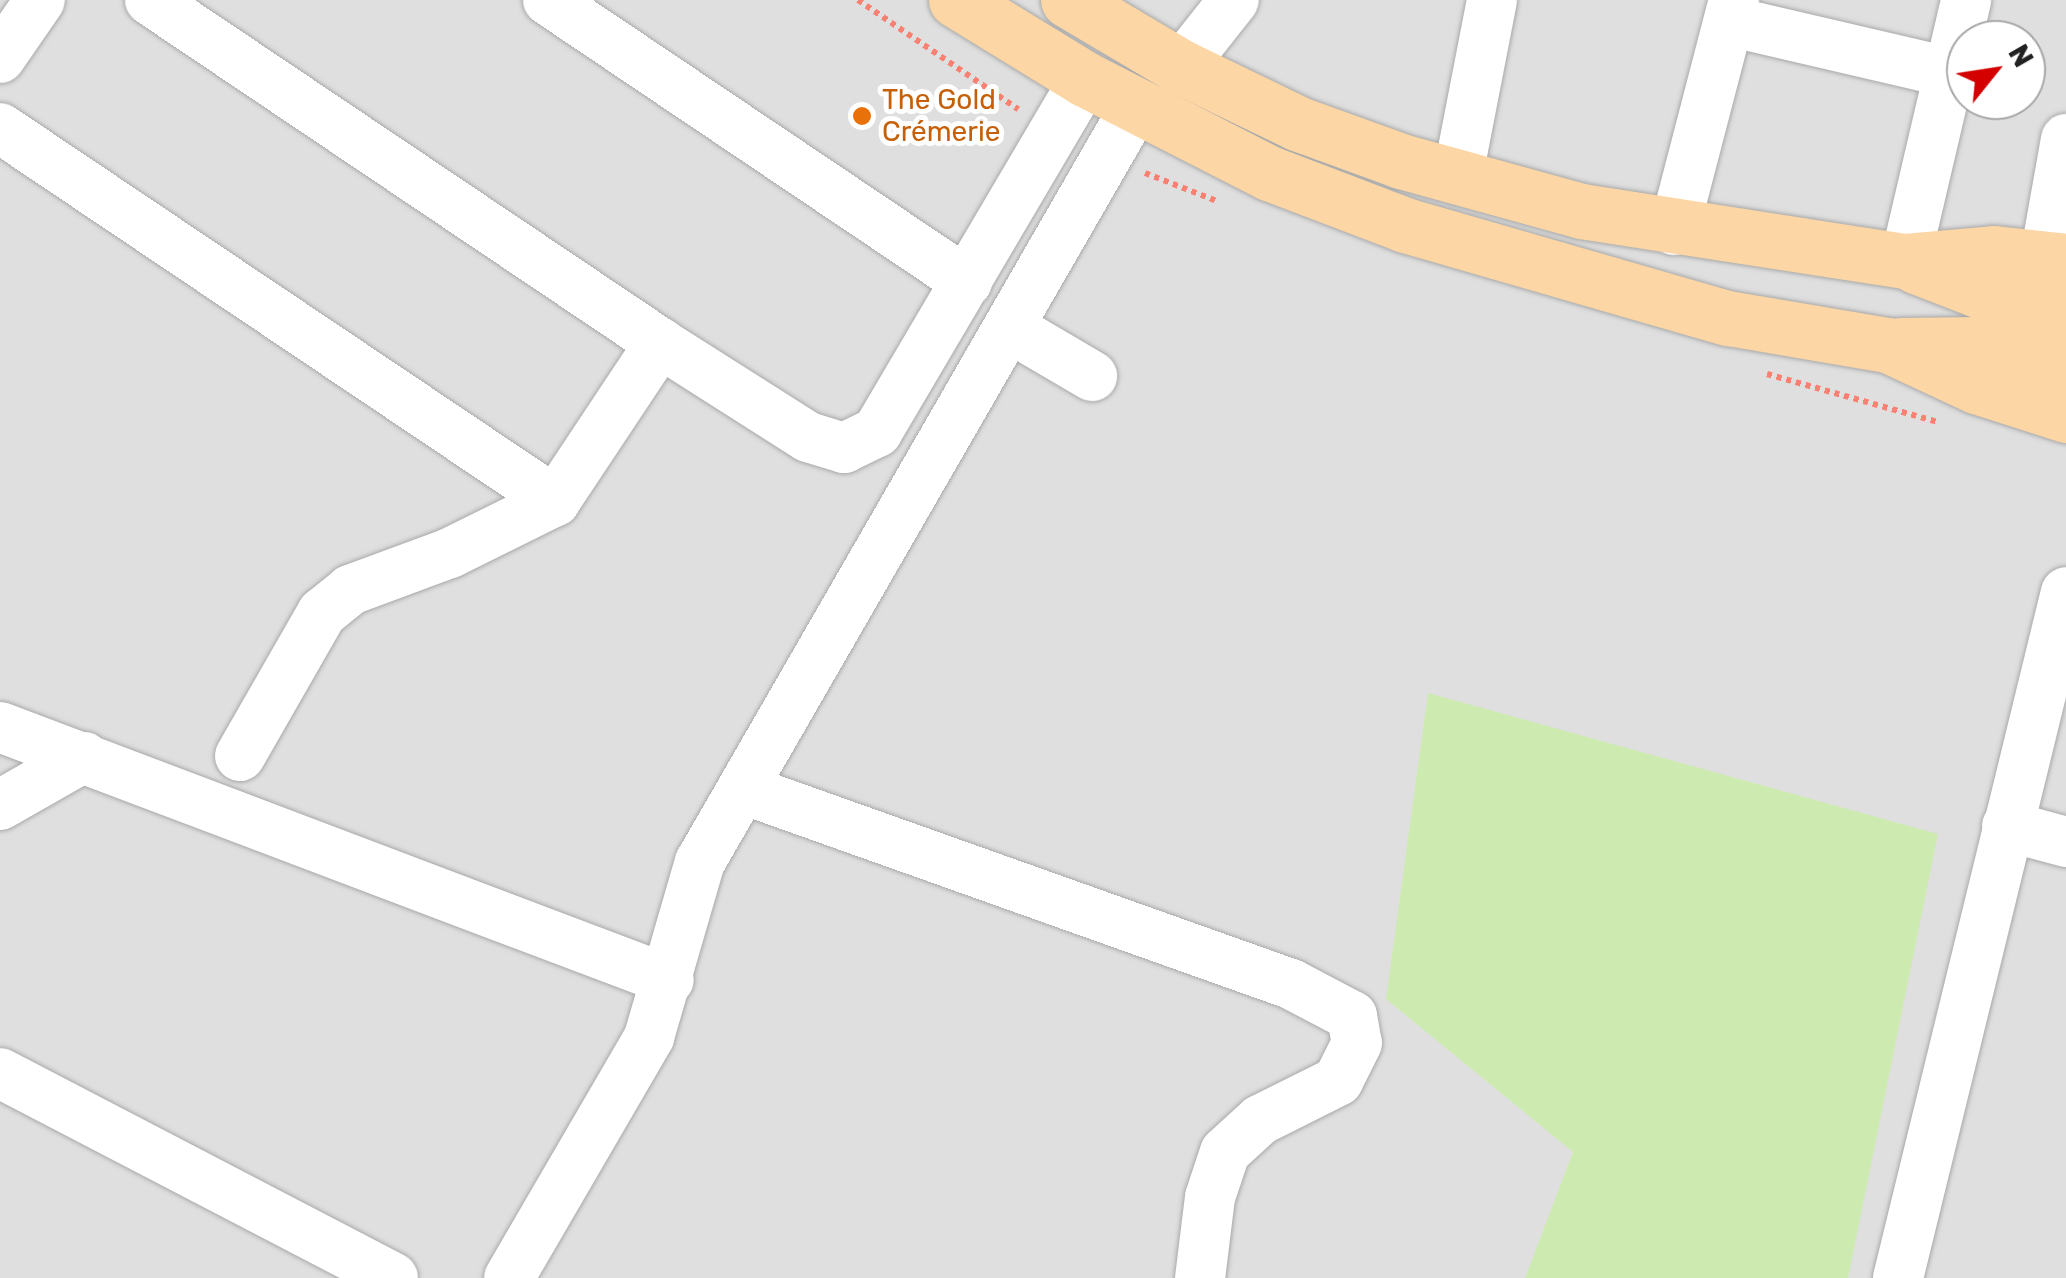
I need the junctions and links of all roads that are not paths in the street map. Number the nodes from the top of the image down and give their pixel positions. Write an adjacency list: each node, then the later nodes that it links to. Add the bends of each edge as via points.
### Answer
1 (40, 0): 10 (street)
2 (150, 0): 24 (street)
3 (548, 0): 21 (street)
4 (956, 0): 12 (main road)
5 (1068, 0): 9 (main road)
6 (1234, 0): 9 (street)
7 (1492, 0): 17 (street)
8 (1732, 10): 11 (street); 18 (street)
9 (1151, 38): 17 (main road, via 1299,124)
10 (0, 58)
11 (1946, 71)
12 (1085, 79): 14 (main road); 21 (street)
13 (1946, 100): 20 (street)
14 (1136, 106): 23 (street); 25 (main road, via 1270,173 1405,225 1728,318)
15 (0, 128): 29 (street)
16 (2066, 139): 19 (street)
17 (1458, 176): 18 (main road)
18 (1674, 230): 20 (main road)
19 (2056, 259): 20 (main road, via 1994,253)
20 (1905, 261): 22 (main road, via 1983,292)
21 (967, 282): 24 (street, via 877,432 844,448 808,437)
22 (2066, 310)
23 (1012, 329): 27 (street); 34 (street)
24 (660, 343): 29 (street)
25 (1888, 345): 26 (main road, via 1982,344); 28 (main road, via 1976,386)
26 (2066, 362)
27 (1092, 376)
28 (2066, 415)
29 (555, 502): 32 (street, via 450,553 350,590 322,613)
30 (2064, 606): 36 (street)
31 (0, 727): 33 (street)
32 (240, 756)
33 (84, 757): 35 (street); 38 (street)
34 (743, 789): 38 (street, via 688,887); 43 (street, via 1290,984 1352,1016 1357,1043 1338,1081 1260,1120 1225,1152 1210,1196)
35 (0, 806)
36 (2008, 826): 37 (street); 40 (street)
37 (2066, 842)
38 (669, 980): 42 (street, via 649,1037)
39 (0, 1073): 41 (street)
40 (1905, 1276)
41 (393, 1278)
42 (509, 1278)
43 (1200, 1278)

